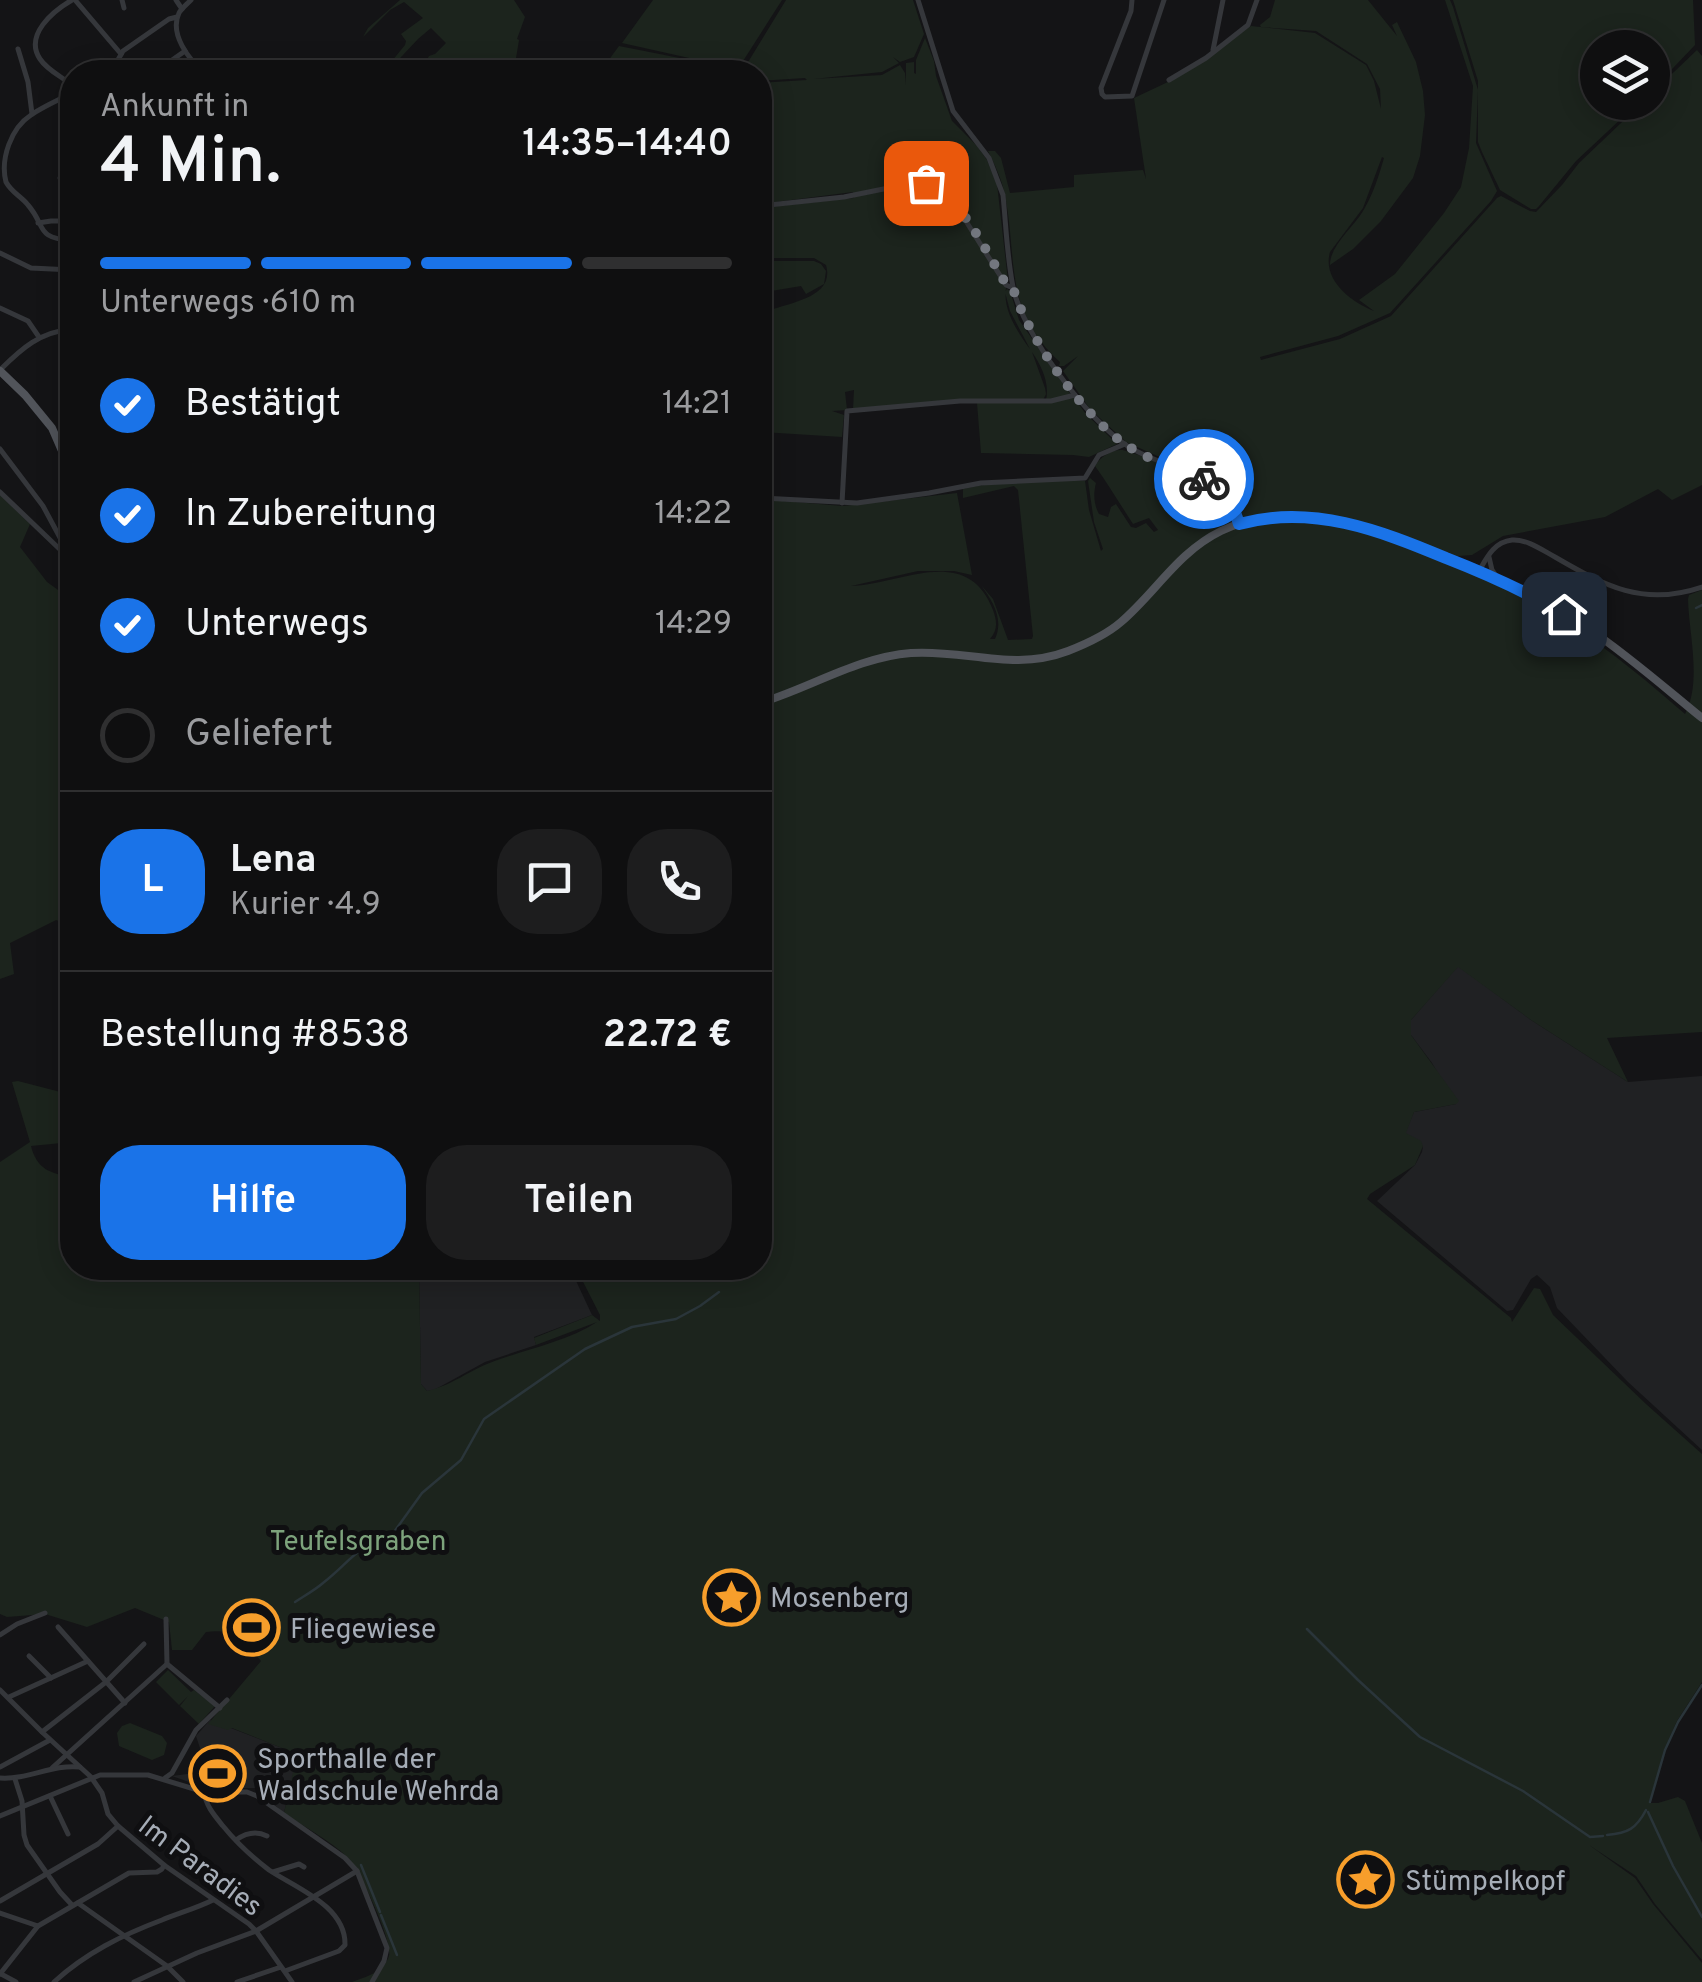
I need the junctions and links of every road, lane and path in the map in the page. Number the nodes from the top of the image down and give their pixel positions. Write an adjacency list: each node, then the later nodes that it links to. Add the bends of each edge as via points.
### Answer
1 (74, 0): 16 (street); 20 (street, via 34,40 42,62)
2 (122, 0): 10 (street)
3 (176, 0): 11 (street)
4 (191, 0): 11 (street)
5 (918, 0): 30 (street, via 952,111 999,181)
6 (1132, 0): 7 (street, via 1101,91 1105,97 1132,96)
7 (1164, 0)
8 (1223, 0): 15 (street)
9 (1257, 0): 15 (street, via 1248,25)
10 (124, 8)
11 (182, 9): 12 (street)
12 (178, 17): 14 (street); 16 (street)
13 (18, 49): 23 (street)
14 (185, 52): 18 (street); 19 (street)
15 (1213, 52): 21 (street)
16 (121, 54): 17 (street)
17 (117, 60)
18 (173, 60)
19 (190, 60)
20 (60, 76)
21 (1169, 80)
22 (60, 99): 23 (street)
23 (32, 114): 26 (street, via 10,136 2,168)
24 (772, 205): 30 (street, via 912,182 934,185)
25 (60, 222): 26 (street)
26 (38, 223): 27 (street)
27 (60, 239)
28 (0, 254): 29 (street, via 31,268)
29 (60, 269)
30 (1013, 288): 35 (street, via 1026,323)
31 (0, 308): 33 (street, via 28,320)
32 (60, 332): 33 (street)
33 (38, 337): 34 (street)
34 (0, 371): 37 (main road, via 52,428)
35 (1075, 396): 36 (street); 41 (street, via 847,411)
36 (1125, 444): 41 (street, via 1099,455 1084,478 994,482); 42 (street, via 1220,487)
37 (60, 446)
38 (0, 449): 43 (street)
39 (0, 492): 44 (street)
40 (772, 499): 41 (street)
41 (842, 503)
42 (1239, 524): 46 (main road, via 1279,516 1322,518 1393,536); 49 (main road, via 1181,559 1119,625 1068,651 1012,661 895,655)
43 (60, 538)
44 (60, 549)
45 (1488, 554): 46 (street); 47 (street); 48 (street, via 1505,542 1522,541 1623,591 1664,596)
46 (1480, 571): 47 (main road)
47 (1498, 580): 50 (main road, via 1587,628)
48 (1702, 587)
49 (772, 699)
50 (1702, 718)
51 (45, 1614): 54 (street)
52 (166, 1619): 58 (street)
53 (58, 1626): 57 (street)
54 (0, 1635)
55 (144, 1644): 60 (street)
56 (30, 1656): 59 (street)
57 (88, 1661): 59 (street); 60 (street)
58 (166, 1664): 64 (street); 65 (street)
59 (51, 1678): 62 (street)
60 (106, 1682): 64 (street); 66 (street)
61 (0, 1690): 62 (street, Im Paradies)
62 (8, 1698): 66 (street, Im Paradies)
63 (227, 1700): 65 (street)
64 (125, 1703): 68 (street)
65 (220, 1708): 75 (street, via 196,1730)
66 (42, 1732): 67 (street, Im Paradies)
67 (50, 1740): 68 (street, Im Paradies); 69 (street)
68 (66, 1754): 70 (street); 71 (street, Im Paradies)
69 (0, 1766)
70 (52, 1768): 71 (street); 74 (street)
71 (83, 1768): 72 (street, Im Paradies)
72 (91, 1777): 75 (street); 77 (street); 80 (street, Im Paradies)
73 (0, 1778): 74 (street)
74 (15, 1778): 78 (street)
75 (164, 1780): 76 (street)
76 (204, 1792): 83 (street); 86 (street, via 257,1796)
77 (50, 1796): 78 (street); 81 (street)
78 (22, 1807): 79 (street); 88 (street, via 25,1840)
79 (0, 1816)
80 (118, 1826): 84 (street, Im Paradies); 88 (street)
81 (68, 1834)
82 (267, 1836): 83 (street)
83 (236, 1840): 87 (street)
84 (164, 1865): 90 (street, Im Paradies); 92 (street, via 157,1872 129,1873)
85 (304, 1867): 87 (street)
86 (357, 1871): 89 (street); 106 (street, via 387,1948)
87 (273, 1872): 89 (street)
88 (47, 1875): 91 (street); 92 (street)
89 (313, 1896): 95 (street); 98 (street, via 346,1942)
90 (213, 1900): 95 (street, Im Paradies); 96 (street)
91 (0, 1901)
92 (75, 1904): 94 (street); 96 (street)
93 (0, 1913): 94 (street)
94 (38, 1926): 99 (street)
95 (256, 1931): 97 (street); 98 (street, Im Paradies)
96 (124, 1936): 97 (street); 101 (street)
97 (167, 1966): 102 (street); 103 (street)
98 (283, 1969): 104 (street); 105 (street, Im Paradies)
99 (0, 1974): 100 (street)
100 (16, 1982)
101 (54, 1982)
102 (134, 1982)
103 (182, 1982)
104 (237, 1982)
105 (292, 1982)
106 (372, 1982)

